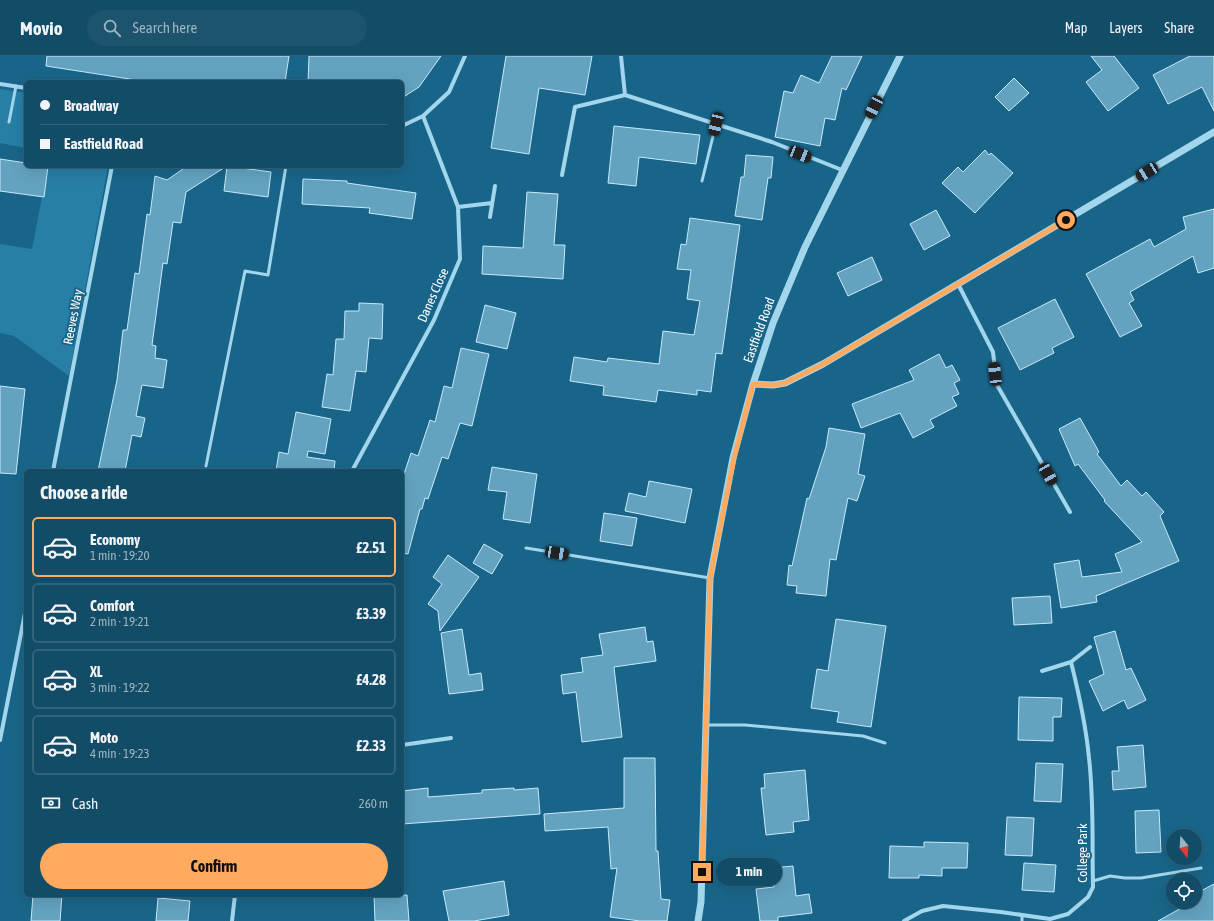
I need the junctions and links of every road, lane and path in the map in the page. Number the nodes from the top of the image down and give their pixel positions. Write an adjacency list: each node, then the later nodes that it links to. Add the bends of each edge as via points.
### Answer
1 (465, 56): 8 (street, via 449,92)
2 (621, 56): 7 (street)
3 (900, 56): 15 (street, Eastfield Road)
4 (0, 84): 5 (street)
5 (16, 86): 6 (street); 9 (lane)
6 (24, 88)
7 (625, 95): 10 (street); 16 (street, via 575,107)
8 (423, 116): 11 (street); 20 (street, Danes Close)
9 (9, 122)
10 (716, 124): 15 (street, via 772,142); 17 (lane)
11 (404, 125)
12 (1214, 132): 22 (street)
13 (112, 168): 25 (street, Reeves Way)
14 (286, 168): 24 (lane, via 268,275 245,271)
15 (842, 170): 23 (street, Eastfield Road, via 805,247 773,323)
16 (562, 175)
17 (702, 180)
18 (495, 186): 19 (street)
19 (492, 202): 20 (street); 21 (street)
20 (458, 207): 26 (street, Danes Close, via 460,259 434,320)
21 (490, 217)
22 (958, 284): 23 (street, via 804,374 785,383); 27 (street, via 993,352 996,385)
23 (753, 384): 29 (street, Eastfield Road, via 734,458)
24 (206, 466)
25 (53, 469)
26 (353, 469)
27 (1070, 512)
28 (526, 548): 29 (lane)
29 (710, 578): 34 (street, Eastfield Road)
30 (24, 618): 36 (street)
31 (1090, 647): 32 (street)
32 (1071, 662): 33 (street); 40 (street, College Park, via 1089,759)
33 (1042, 671)
34 (706, 726): 37 (lane, via 745,725 863,736); 44 (street, Eastfield Road, via 701,902)
35 (451, 738): 38 (street)
36 (0, 740)
37 (885, 744)
38 (404, 745)
39 (1201, 868): 40 (lane, via 1141,878 1110,876)
40 (1093, 881): 42 (street, College Park, via 1088,897 1068,914 1050,919)
41 (235, 897): 43 (street)
42 (1022, 915): 45 (street, College Park, via 942,906 922,910); 46 (lane)
43 (234, 920)
44 (698, 921)
45 (904, 921)
46 (1022, 921)

